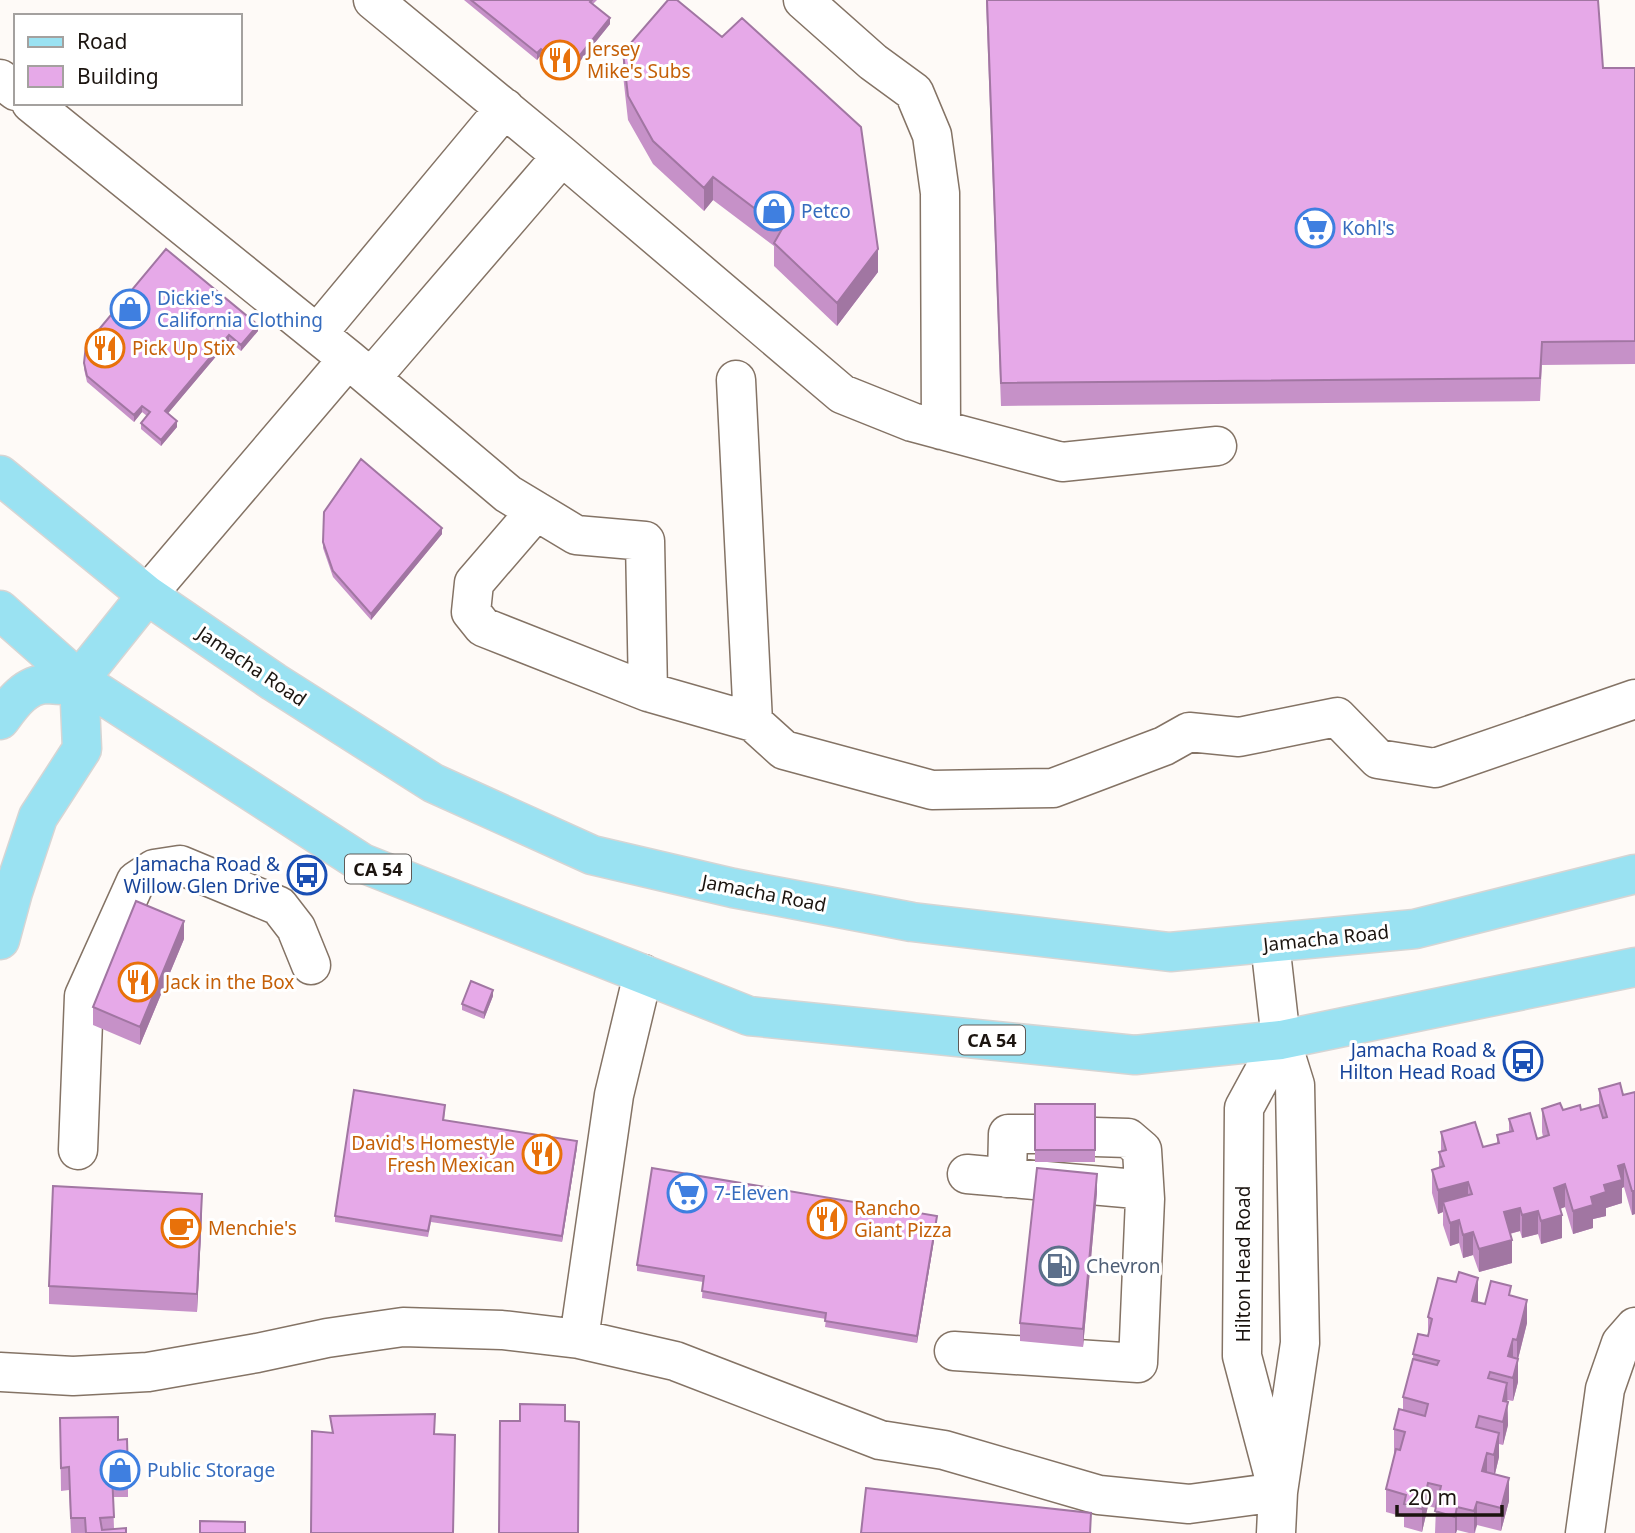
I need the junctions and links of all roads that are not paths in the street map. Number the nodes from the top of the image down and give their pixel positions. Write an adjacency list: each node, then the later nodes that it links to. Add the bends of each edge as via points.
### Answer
1 (373, 0): 4 (street)
2 (803, 0): 9 (street, via 914,92 932,135 940,193)
3 (26, 105): 6 (street)
4 (505, 108): 5 (street); 6 (street)
5 (562, 156): 7 (street); 9 (street, via 842,394)
6 (317, 334): 7 (street)
7 (359, 369): 12 (street, via 508,494); 13 (street)
8 (736, 380): 19 (street)
9 (941, 430): 10 (street, via 1062,463)
10 (1217, 446)
11 (0, 475): 13 (main road, Jamacha Road)
12 (536, 511): 16 (street, via 576,536 645,541); 16 (street, via 474,583 471,611 483,627)
13 (148, 595): 15 (main road); 22 (main road, Jamacha Road, via 433,783 592,855 912,922 1170,952)
14 (0, 610): 15 (main road, CA 54)
15 (79, 680): 18 (main road, via 30,689); 21 (main road, via 82,749 38,817); 25 (main road, CA 54, via 362,863)
16 (648, 692): 19 (street)
17 (1635, 699): 19 (street, via 1435,768 1378,759 1338,717 1239,737 1189,732 1053,788 932,790 784,750)
18 (0, 720)
19 (753, 722)
20 (1635, 874): 22 (main road, Jamacha Road, via 1415,929)
21 (0, 940)
22 (1270, 943): 26 (street, Hilton Head Road)
23 (311, 965): 29 (street, via 296,928 279,906 180,865 154,869 136,880 84,996)
24 (1635, 967): 26 (main road, CA 54)
25 (643, 974): 26 (main road, CA 54, via 749,1016 1135,1055); 34 (street, via 614,1095)
26 (1281, 1040): 37 (street, Hilton Head Road, via 1295,1085 1300,1343); 37 (street, Hilton Head Road, via 1244,1108 1242,1342)
27 (1035, 1134): 31 (street, via 1008,1133)
28 (1095, 1137): 32 (street, via 1128,1138 1142,1150)
29 (78, 1150)
30 (967, 1174): 31 (street)
31 (1007, 1178): 32 (street, via 1136,1189)
32 (1145, 1199): 35 (street, via 1138,1363)
33 (1635, 1328): 39 (street, via 1621,1343 1605,1389)
34 (579, 1339): 36 (street, via 502,1330 403,1327 148,1372 74,1376); 37 (street, via 675,1361 880,1440 944,1450 1099,1495 1189,1504)
35 (954, 1351)
36 (0, 1372)
37 (1278, 1492): 38 (street, Hilton Head Road)
38 (1276, 1533)
39 (1585, 1533)

